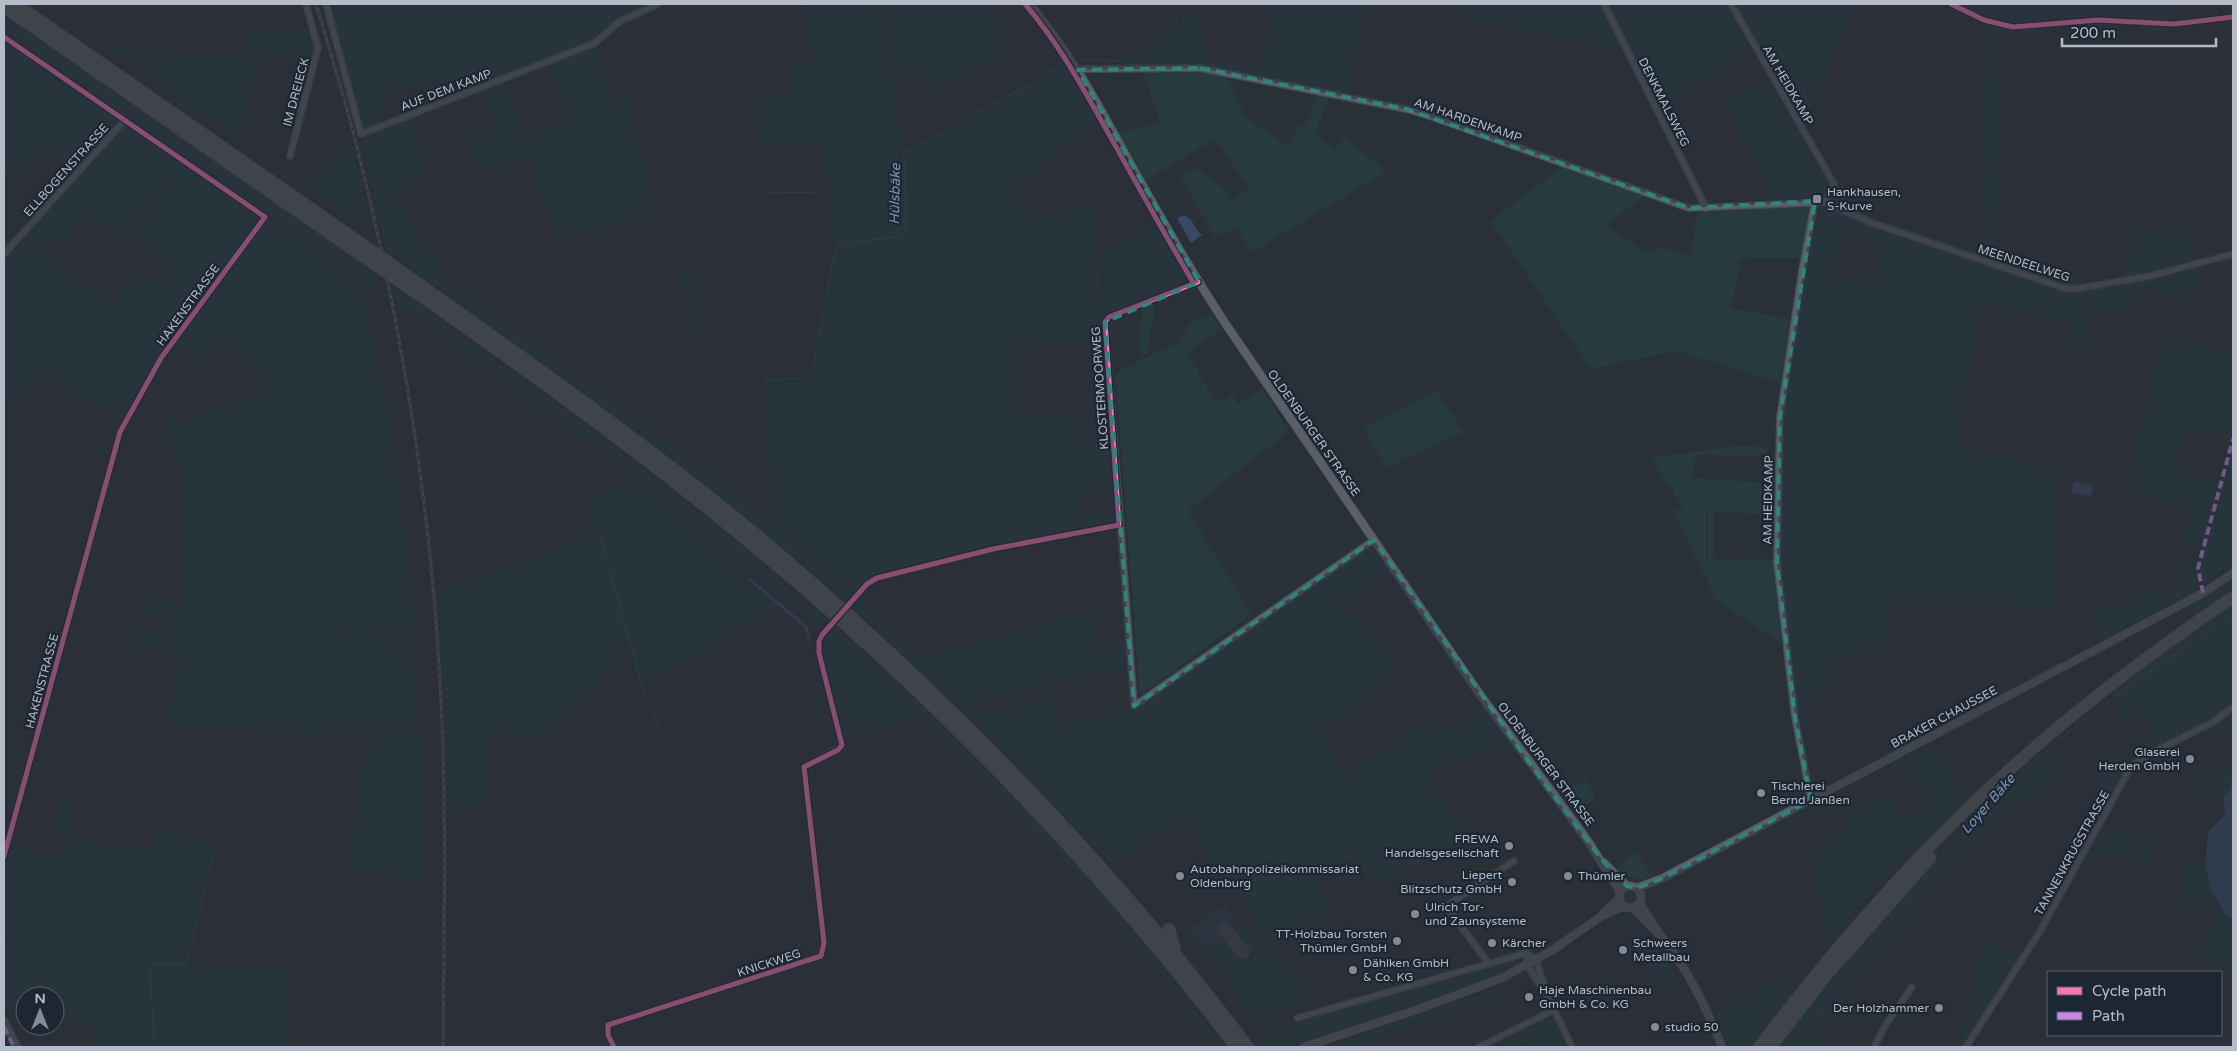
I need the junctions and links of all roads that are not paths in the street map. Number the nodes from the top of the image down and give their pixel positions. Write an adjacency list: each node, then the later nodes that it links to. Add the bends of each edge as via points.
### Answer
1 (16, 4): 18 (highway)
2 (306, 4): 14 (street, IM DREIECK, via 318,48)
3 (326, 4): 4 (street, AUF DEM KAMP, via 361,134 595,43 619,22)
4 (658, 4)
5 (1029, 4): 12 (street, OLDENBURGER STRASSE, via 1054,33)
6 (1604, 4): 17 (street, DENKMALSWEG)
7 (1730, 4): 16 (street, AM HEIDKAMP, via 1834,184)
8 (1951, 4): 10 (street, via 1984,20 2013,26 2098,20 2174,24)
9 (4, 7): 18 (highway)
10 (2233, 17)
11 (4, 37): 13 (street, HAKENSTRASSE)
12 (1078, 70): 17 (street, AM HARDENKAMP, via 1200,68 1406,109 1689,208); 21 (street, OLDENBURGER STRASSE)
13 (124, 121): 19 (street, ELLBOGENSTRASSE); 31 (street, HAKENSTRASSE, via 265,217 161,358 120,432)
14 (290, 156)
15 (1815, 201): 16 (street, MEENDEELWEG); 17 (street, AM HARDENKAMP); 30 (street, AM HEIDKAMP, via 1780,417 1777,563 1795,717)
16 (1825, 202): 20 (street, MEENDEELWEG, via 1872,223 2064,288 2075,289 2150,276)
17 (1706, 208)
18 (352, 243): 22 (highway, bridge)
19 (4, 254)
20 (2233, 254)
21 (1198, 282): 23 (street, OLDENBURGER STRASSE); 23 (street, KLOSTERMOORWEG, via 1109,317 1105,322 1134,706)
22 (413, 286): 26 (highway, via 655,467 826,607); 26 (highway, via 552,378 646,448 839,606)
23 (1374, 540): 32 (street, OLDENBURGER STRASSE, via 1481,696)
24 (2233, 573): 30 (street, BRAKER CHAUSSEE, via 2203,593)
25 (2233, 597): 29 (highway, via 2140,663)
26 (846, 619): 33 (highway, via 941,699); 56 (highway, via 1072,849)
27 (2233, 707): 65 (street, TANNENKRUGSTRASSE, via 2212,722 2135,763 2039,933)
28 (841, 748): 55 (street, KNICKWEG, via 804,767 824,943 821,956 608,1025 608,1035)
29 (2000, 780): 62 (highway, via 1886,894 1816,973); 63 (highway, via 1837,963)
30 (1812, 800): 38 (street, BRAKER CHAUSSEE, via 1663,878)
31 (4, 856)
32 (1602, 860): 36 (street, OLDENBURGER STRASSE); 37 (street, OLDENBURGER STRASSE)
33 (1095, 861): 35 (highway); 45 (highway)
34 (1514, 861): 47 (street, via 1446,906)
35 (1116, 871)
36 (1627, 886): 37 (street); 38 (street)
37 (1620, 895): 39 (street, OLDENBURGER STRASSE); 41 (street)
38 (1640, 896): 40 (street, BRAKER CHAUSSEE); 43 (street)
39 (1624, 906): 40 (street); 41 (street)
40 (1633, 908): 43 (street)
41 (1600, 917): 46 (street)
42 (1169, 929): 45 (highway)
43 (1659, 934): 61 (street, via 1689,976)
44 (1526, 953): 46 (street); 47 (street); 48 (street)
45 (1179, 958): 57 (highway)
46 (1536, 960): 48 (street); 50 (street)
47 (1489, 964): 52 (street)
48 (1528, 965): 50 (street); 58 (street, via 1466,992)
49 (1912, 987): 64 (street)
50 (1548, 997): 51 (street)
51 (1554, 1010): 59 (street); 60 (street)
52 (1298, 1018)
53 (4, 1021): 54 (street)
54 (18, 1047)
55 (614, 1047)
56 (1236, 1047)
57 (1248, 1047)
58 (1304, 1047)
59 (1479, 1047)
60 (1572, 1047)
61 (1722, 1047)
62 (1759, 1047)
63 (1771, 1047)
64 (1874, 1047)
65 (1966, 1047)

